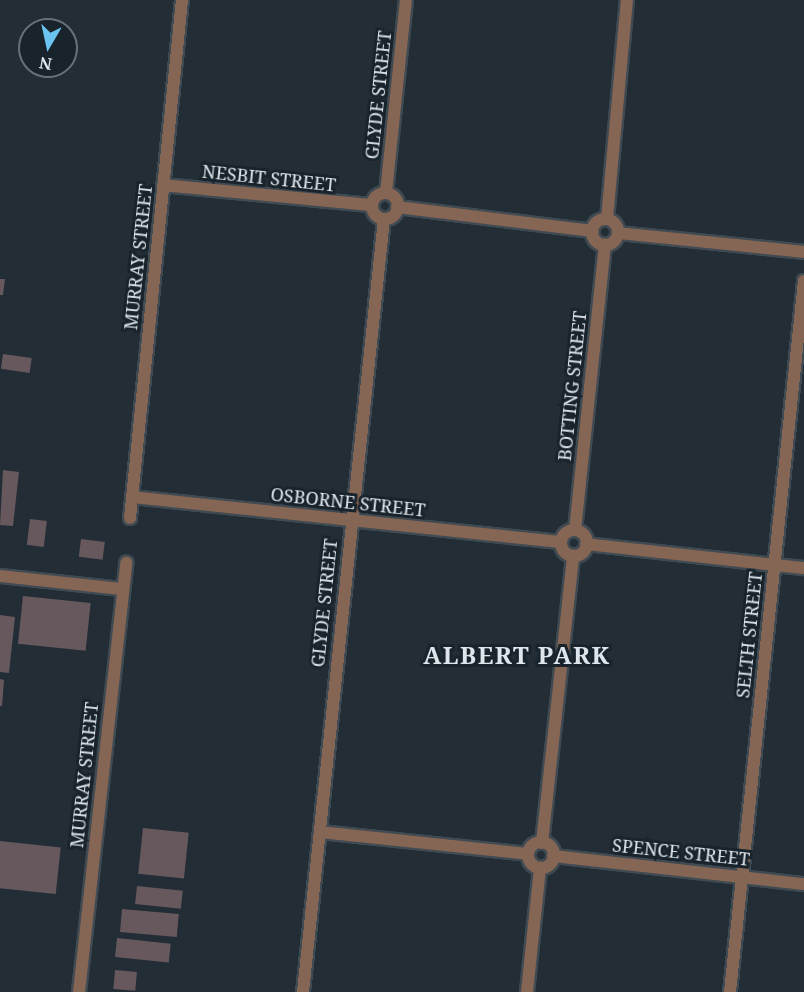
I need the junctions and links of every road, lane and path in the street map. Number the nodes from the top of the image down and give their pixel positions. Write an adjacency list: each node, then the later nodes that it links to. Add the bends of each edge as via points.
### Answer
1 (182, 0): 4 (street, MURRAY STREET)
2 (406, 0): 5 (street, GLYDE STREET)
3 (627, 0): 9 (street)
4 (164, 185): 6 (street, NESBIT STREET); 15 (street, MURRAY STREET)
5 (386, 193): 6 (street, via 375,198); 7 (street, via 393,196)
6 (372, 205): 8 (street, via 376,216)
7 (398, 207): 8 (street, via 395,214); 10 (street)
8 (384, 219): 17 (street, GLYDE STREET)
9 (607, 219): 10 (street, via 599,221); 11 (street, via 617,226)
10 (593, 231): 12 (street, via 597,242)
11 (618, 232): 12 (street, via 612,243); 13 (street)
12 (605, 245): 18 (street, BOTTING STREET)
13 (804, 252)
14 (804, 281): 23 (street, SELTH STREET)
15 (132, 497): 16 (street, MURRAY STREET); 17 (street, OSBORNE STREET)
16 (130, 518)
17 (351, 520): 19 (street, OSBORNE STREET); 27 (street, GLYDE STREET)
18 (575, 530): 19 (street, via 568,531); 20 (street, via 585,537)
19 (561, 542): 21 (street, via 562,549)
20 (586, 544): 21 (street, via 580,554); 23 (street)
21 (573, 556): 28 (street)
22 (126, 562): 26 (street, MURRAY STREET)
23 (774, 565): 24 (street); 32 (street, SELTH STREET)
24 (804, 568)
25 (0, 576): 26 (street)
26 (122, 589): 34 (street, MURRAY STREET)
27 (320, 832): 29 (street); 35 (street, GLYDE STREET)
28 (542, 843): 29 (street, via 531,847); 30 (street, via 549,846)
29 (528, 854): 31 (street, via 532,866)
30 (553, 856): 31 (street, via 548,866); 32 (street, SPENCE STREET)
31 (540, 868): 36 (street)
32 (742, 878): 33 (street, SPENCE STREET); 37 (street, SELTH STREET)
33 (804, 884)
34 (79, 992)
35 (303, 992)
36 (527, 992)
37 (730, 992)

